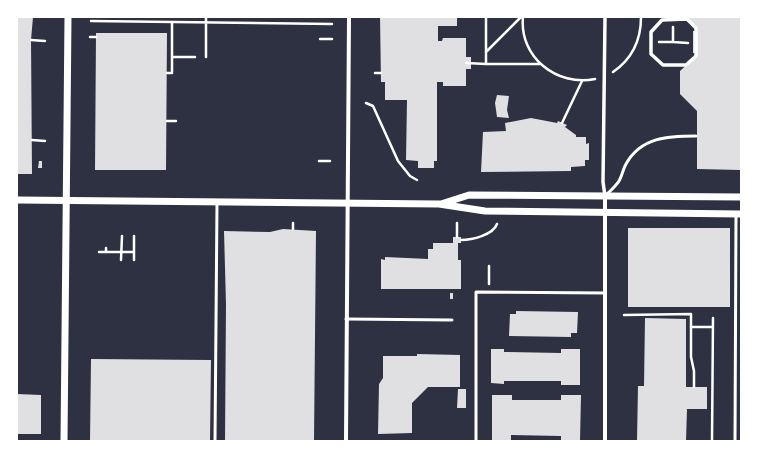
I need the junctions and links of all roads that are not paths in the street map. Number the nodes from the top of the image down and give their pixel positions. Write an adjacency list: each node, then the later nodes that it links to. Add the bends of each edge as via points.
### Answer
1 (68, 17): 9 (street)
2 (349, 17): 11 (street)
3 (605, 17): 6 (street)
4 (651, 42): 4 (street, via 651,54 663,65 686,65 696,56 696,28 687,19 662,20 651,32)
5 (696, 136): 6 (lane, via 653,139 642,144 627,162 619,182)
6 (605, 196): 7 (street); 12 (street, via 469,195); 13 (street)
7 (741, 197)
8 (17, 200): 9 (street)
9 (66, 200): 10 (street); 18 (street)
10 (217, 202): 11 (street); 19 (lane)
11 (348, 203): 12 (street); 16 (street)
12 (439, 204): 13 (street, via 484,211)
13 (605, 213): 14 (street); 15 (street)
14 (738, 214): 23 (lane)
15 (605, 293): 21 (lane, via 476,292); 22 (street)
16 (346, 319): 17 (lane); 20 (street)
17 (452, 320)
18 (64, 441)
19 (215, 441)
20 (346, 441)
21 (476, 441)
22 (605, 441)
23 (734, 441)

